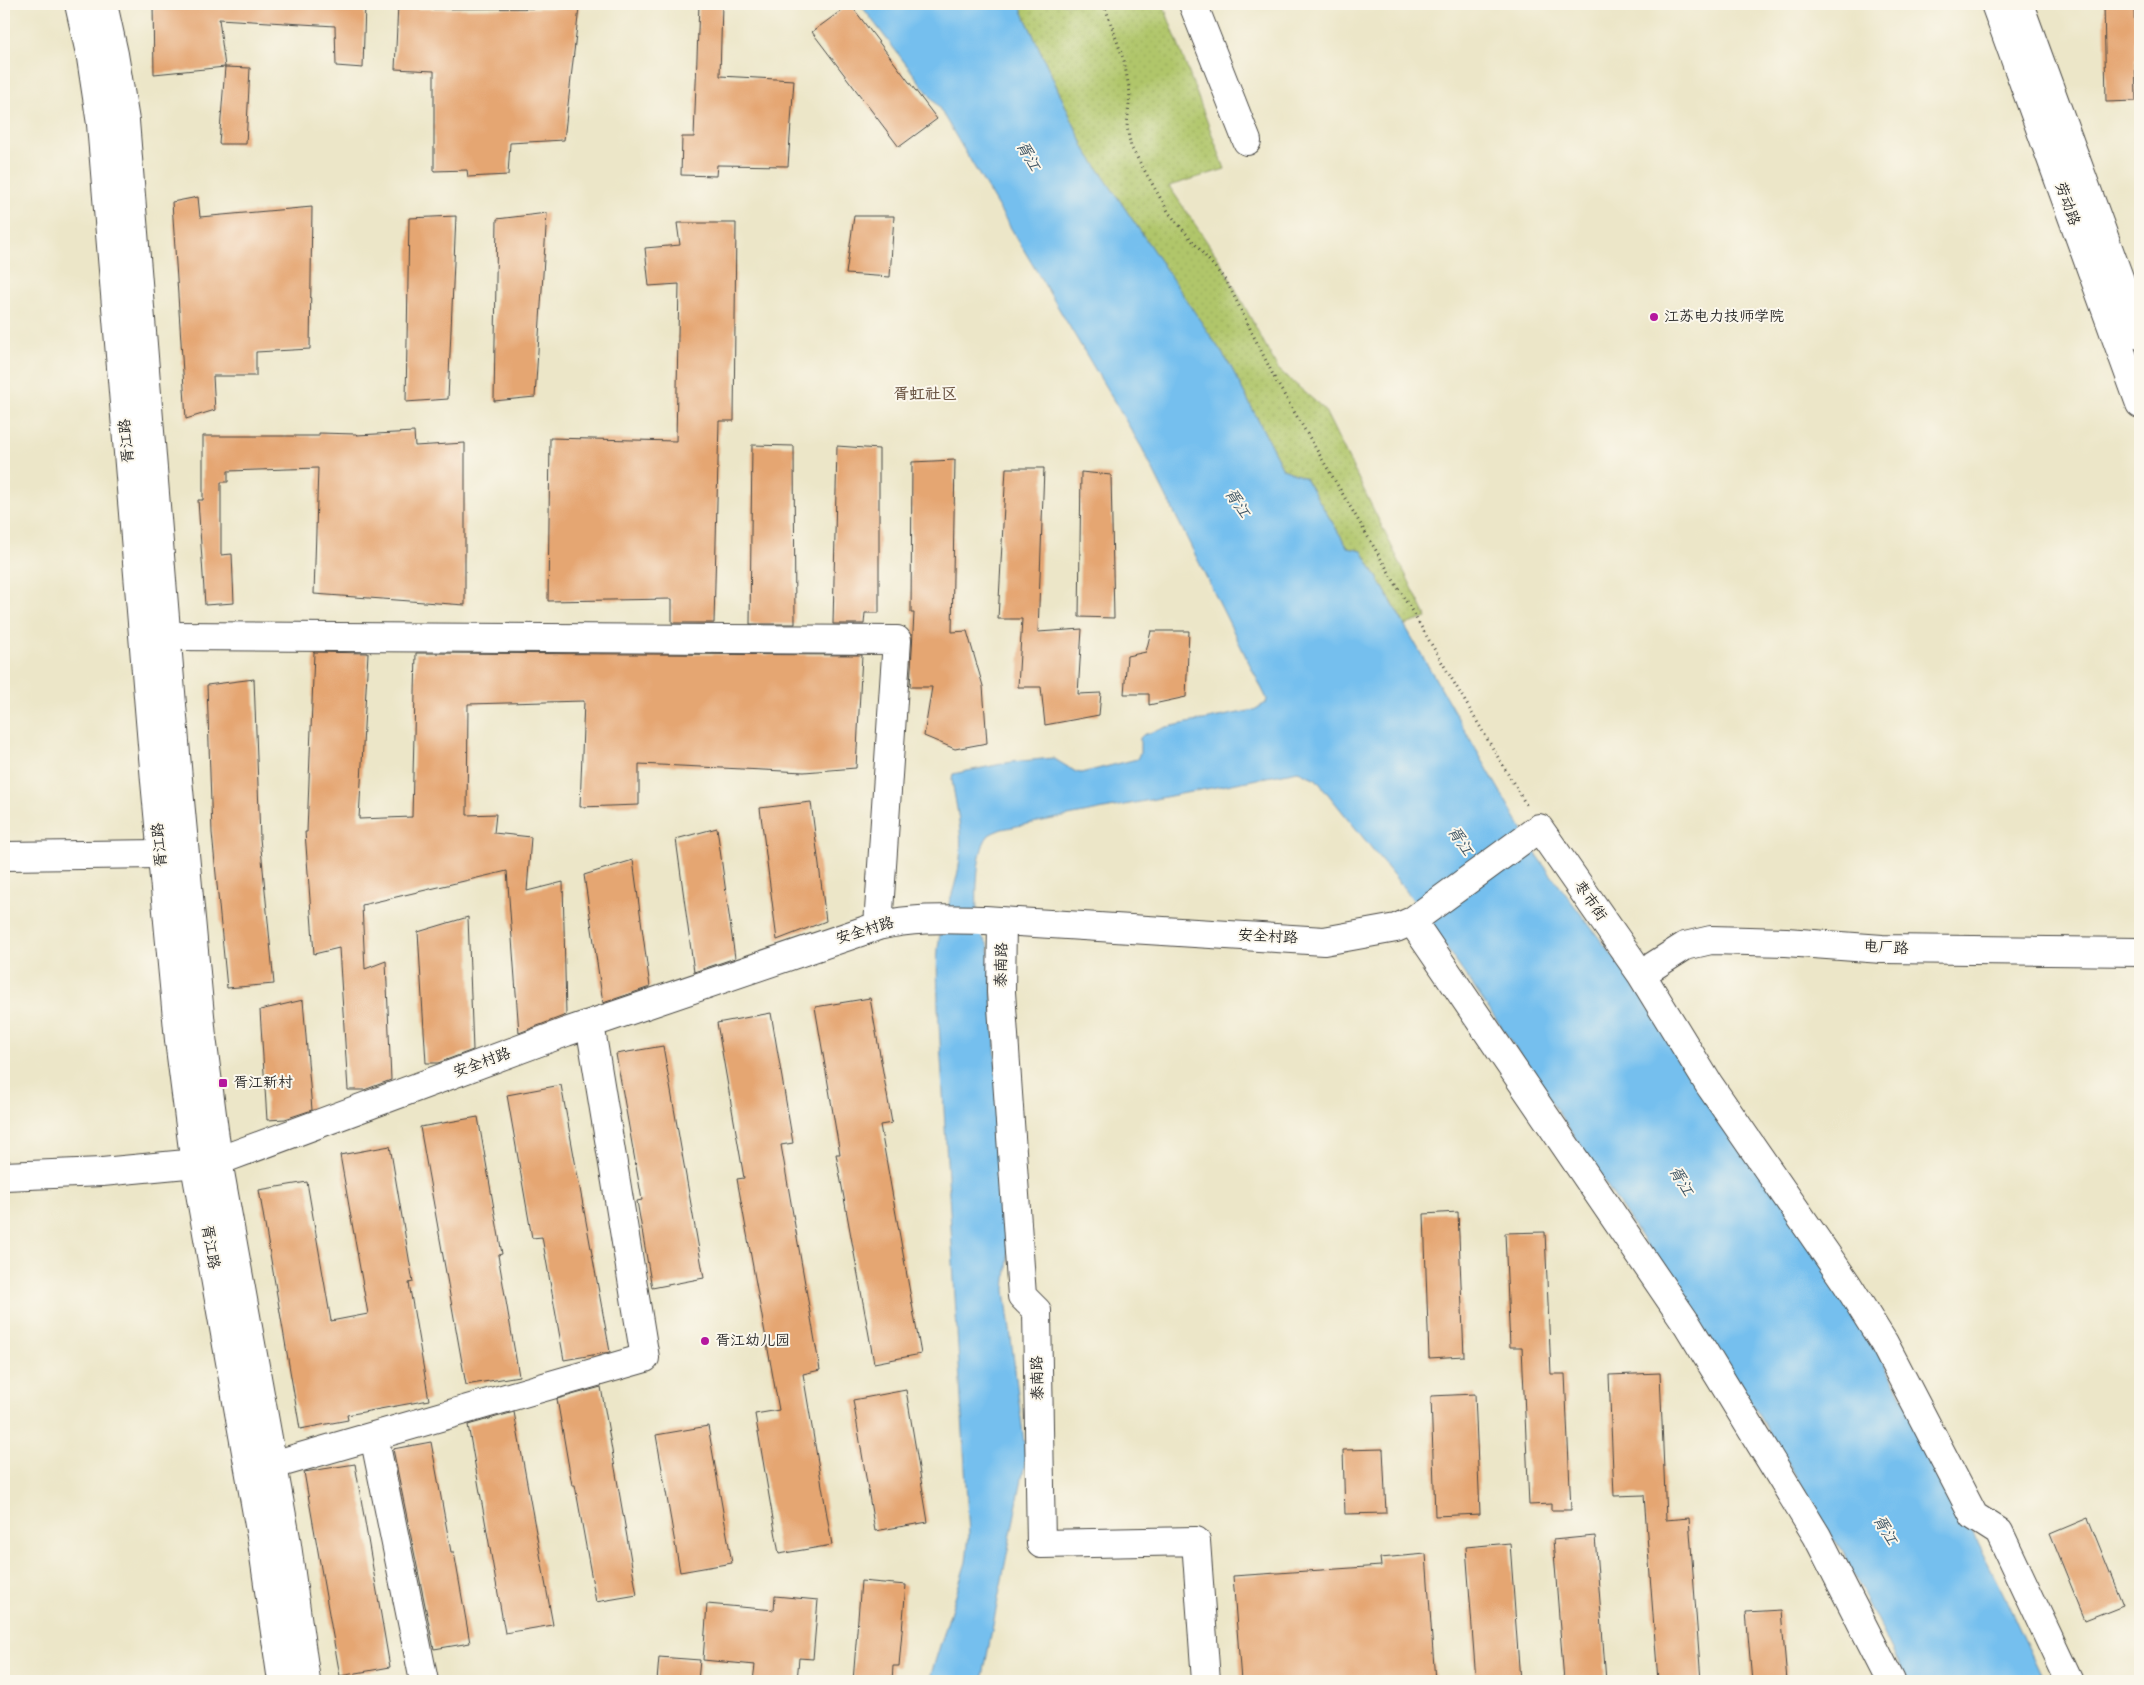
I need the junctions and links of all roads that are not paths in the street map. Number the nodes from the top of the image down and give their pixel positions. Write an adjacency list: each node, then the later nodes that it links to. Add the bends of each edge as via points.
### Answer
1 (79, 4): 6 (street, 胥江路)
2 (103, 4): 6 (street, 胥江路)
3 (1193, 4): 7 (street)
4 (1995, 4): 9 (street, 劳动路)
5 (2019, 4): 8 (street, 劳动路)
6 (103, 56): 10 (street, 胥江路, via 128,152); 12 (street, 胥江路, via 104,154)
7 (1246, 141)
8 (2140, 335)
9 (2140, 404)
10 (166, 636): 16 (street, via 897,640); 20 (street, 胥江路, via 196,971)
11 (1534, 832): 14 (street, 安全村路); 18 (street, 枣市街)
12 (161, 854): 13 (street); 20 (street, 胥江路, via 179,1040)
13 (4, 856)
14 (1417, 918): 15 (street, 安全村路, via 1396,928 1324,941); 28 (street, via 1687,1324 1817,1536)
15 (994, 921): 16 (street, 安全村路, via 906,919); 27 (street, 泰南路, via 1022,1296 1037,1311 1041,1544 1196,1541)
16 (878, 926): 19 (street, 安全村路)
17 (2140, 952): 18 (street, 电厂路, via 1882,949 1710,940 1685,946)
18 (1642, 974): 29 (street, 枣市街, via 1708,1083 1848,1284 1884,1343 1974,1516 1999,1532)
19 (590, 1024): 20 (street, 安全村路); 22 (street, via 645,1358)
20 (207, 1163): 21 (street, 安全村路); 23 (street, 胥江路); 24 (street, 胥江路)
21 (4, 1176)
22 (374, 1436): 23 (street); 26 (street)
23 (273, 1465): 25 (street, 胥江路)
24 (282, 1681)
25 (306, 1681)
26 (424, 1681)
27 (1206, 1681)
28 (1891, 1681)
29 (2069, 1681)

